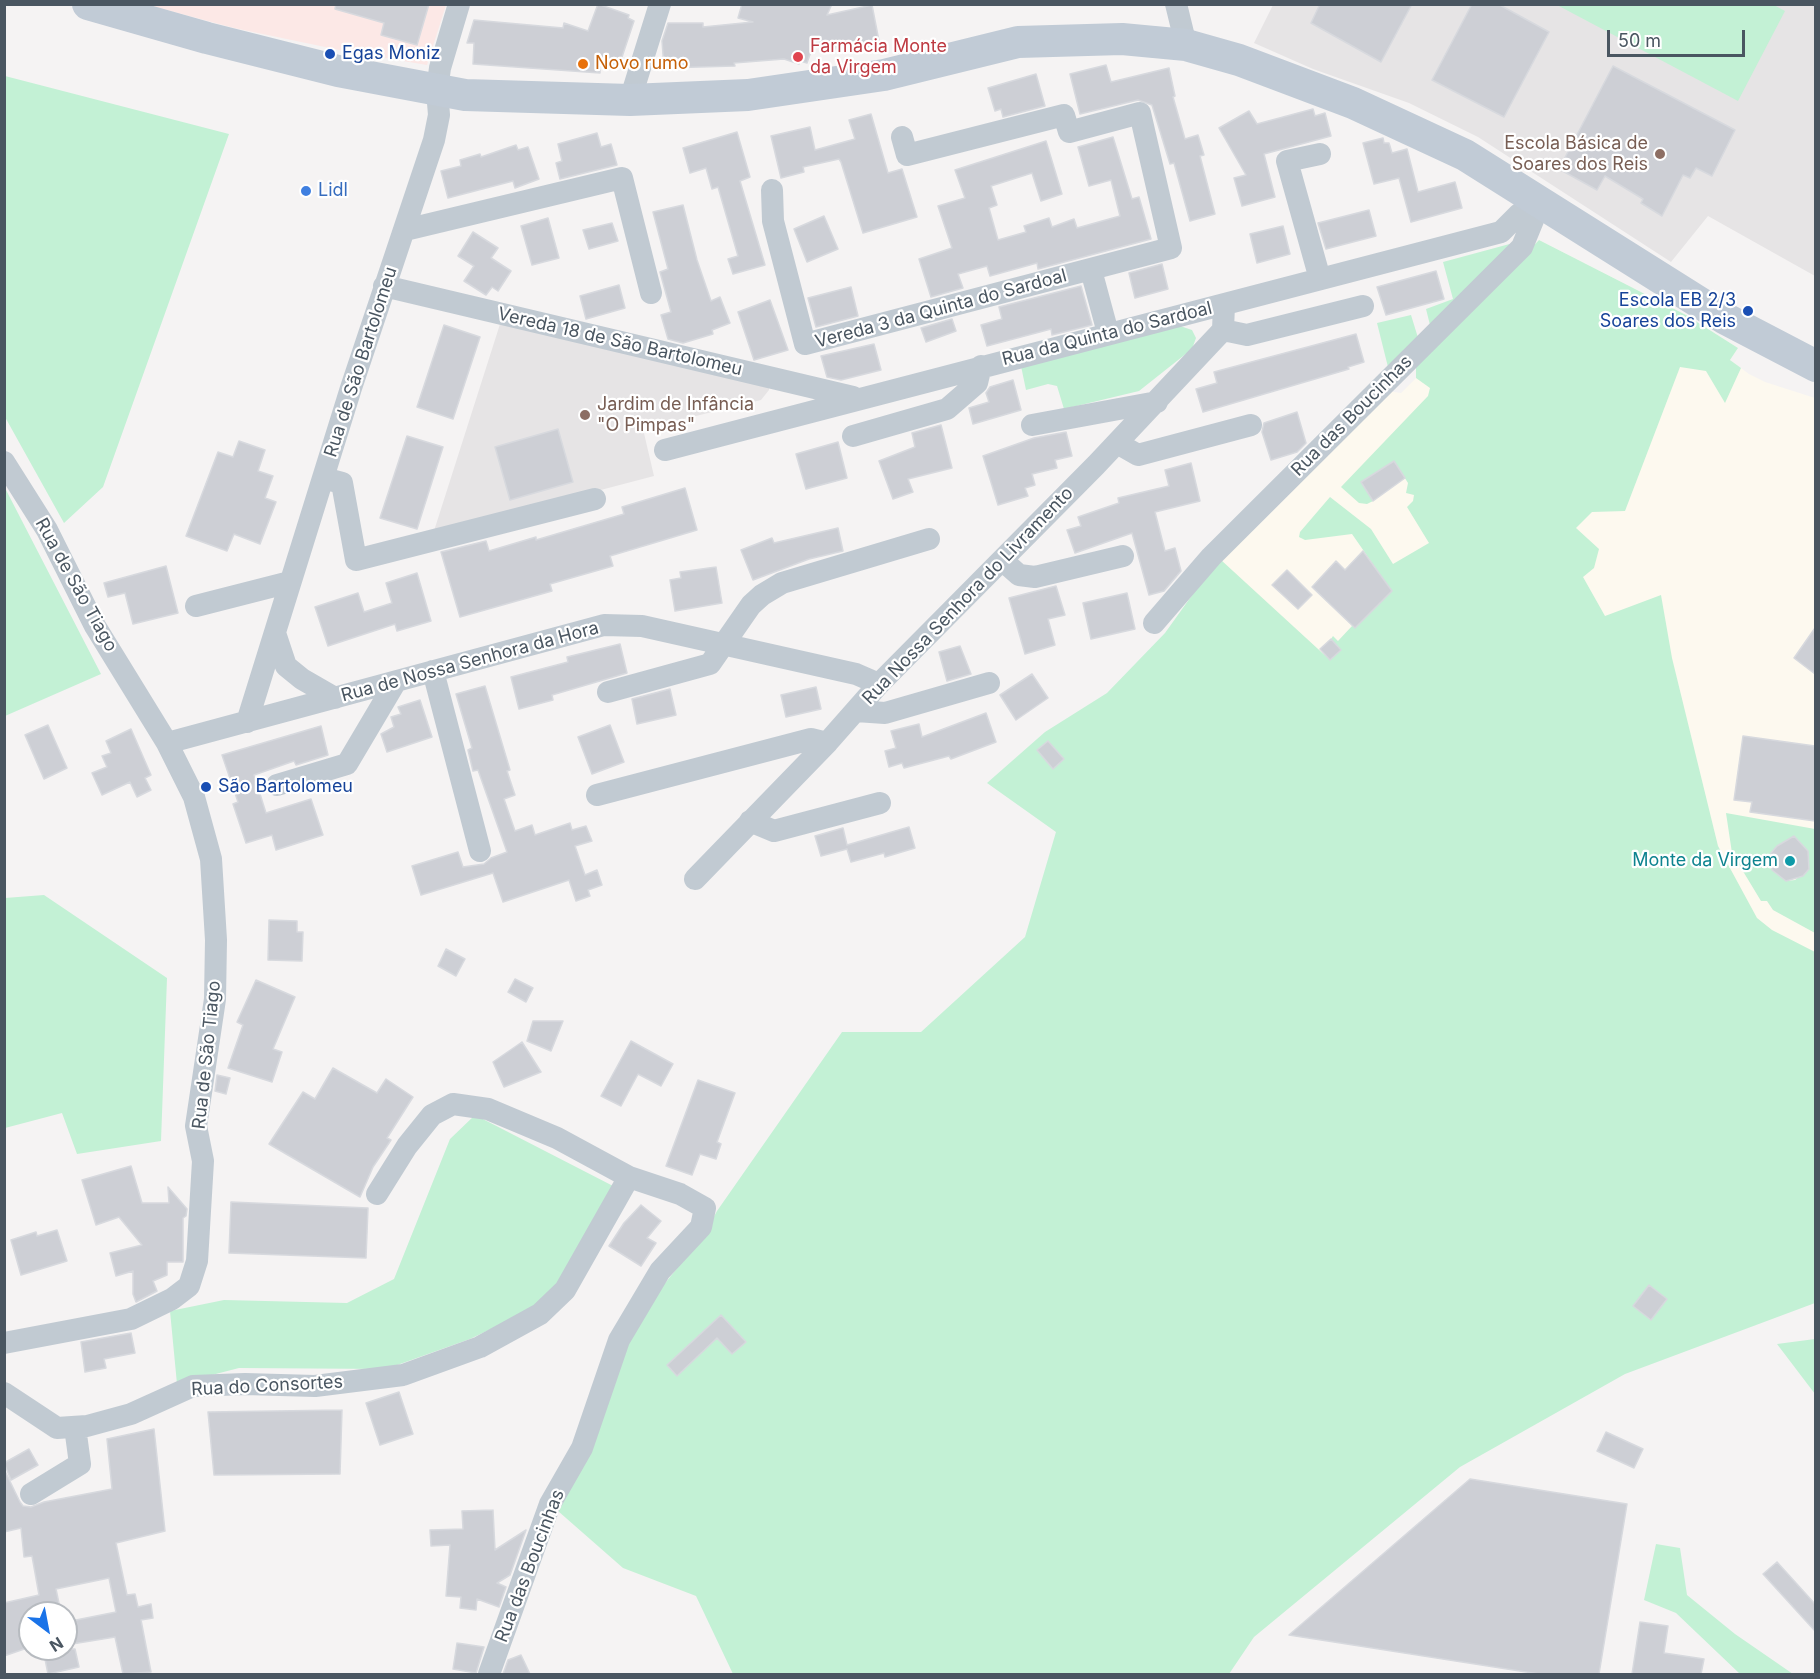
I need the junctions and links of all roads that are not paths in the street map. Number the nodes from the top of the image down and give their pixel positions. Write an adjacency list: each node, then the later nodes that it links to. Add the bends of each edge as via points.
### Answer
1 (88, 4): 6 (main road, via 207,39)
2 (459, 4): 6 (street, Rua de São Bartolomeu)
3 (660, 4): 7 (street)
4 (1176, 4): 5 (street)
5 (1186, 45): 7 (main road, via 1122,39 1018,42 884,75 748,94); 11 (main road, via 1239,60 1353,103 1465,155)
6 (437, 90): 7 (main road, via 465,95); 12 (street, Rua de São Bartolomeu, via 439,116 434,140)
7 (630, 100)
8 (902, 137): 13 (street, via 907,155 1064,115 1069,132 1140,112 1171,248)
9 (1320, 154): 14 (street, via 1287,161)
10 (772, 190): 13 (street, Vereda 3 da Quinta do Sardoal, via 773,221 805,344)
11 (1540, 202): 14 (street, Rua da Quinta do Sardoal, via 1519,214 1501,232); 22 (main road, via 1724,318); 38 (street, Rua das Boucinhas, via 1522,247 1211,557)
12 (405, 230): 15 (street, Rua de São Bartolomeu); 16 (street, via 622,178)
13 (1091, 270): 20 (street)
14 (1320, 279): 17 (street, Rua da Quinta do Sardoal)
15 (384, 286): 23 (street, Vereda 18 de São Bartolomeu); 31 (street, Rua de São Bartolomeu)
16 (651, 293)
17 (1224, 305): 19 (street); 20 (street, Rua da Quinta do Sardoal)
18 (1363, 306): 19 (street, via 1247,335)
19 (1223, 330): 24 (street, Rua Nossa Senhora do Livramento)
20 (1108, 333): 21 (street, Rua da Quinta do Sardoal)
21 (981, 366): 23 (street, Rua da Quinta do Sardoal); 27 (street, via 976,383 947,409)
22 (1815, 366)
23 (857, 398): 29 (street, Rua da Quinta do Sardoal)
24 (1157, 402): 25 (street); 28 (street, Rua Nossa Senhora do Livramento)
25 (1032, 425)
26 (1251, 425): 28 (street, via 1138,455)
27 (853, 436)
28 (1117, 443): 35 (street, Rua Nossa Senhora do Livramento)
29 (665, 450)
30 (4, 462): 49 (street, Rua de São Tiago, via 47,530 95,626)
31 (323, 478): 32 (street, via 342,483 356,560); 36 (street, Rua de São Bartolomeu)
32 (595, 498)
33 (929, 539): 40 (street, via 774,588 751,605)
34 (1123, 555): 35 (street, via 1035,577 1019,575)
35 (1002, 560): 44 (street, Rua Nossa Senhora do Livramento)
36 (290, 582): 37 (street); 39 (street, Rua de São Bartolomeu)
37 (196, 606)
38 (1154, 624)
39 (275, 633): 46 (street, via 286,666); 48 (street, Rua de São Bartolomeu)
40 (723, 644): 41 (street, Rua de Nossa Senhora da Hora, via 642,626 604,625); 44 (street, Rua de Nossa Senhora da Hora, via 856,674); 45 (street, via 710,664)
41 (434, 671): 42 (street, Rua de Nossa Senhora da Hora); 55 (street)
42 (395, 683): 46 (street, Rua de Nossa Senhora da Hora); 51 (street, via 347,764)
43 (989, 683): 47 (street, via 885,713)
44 (879, 684): 47 (street, Rua Nossa Senhora do Livramento)
45 (608, 692)
46 (335, 698): 48 (street, Rua de Nossa Senhora da Hora)
47 (856, 711): 50 (street, Rua Nossa Senhora do Livramento)
48 (247, 722): 49 (street, Rua de Nossa Senhora da Hora)
49 (167, 743): 59 (street, Rua de São Tiago, via 195,797 211,859 216,940 215,999 196,1126 203,1161 197,1261 189,1286 131,1319)
50 (827, 743): 52 (street, via 810,739); 54 (street, Rua Nossa Senhora do Livramento)
51 (277, 785)
52 (597, 795)
53 (880, 803): 54 (street, via 774,831)
54 (750, 820): 56 (street, Rua Nossa Senhora do Livramento)
55 (480, 851)
56 (695, 879)
57 (628, 1177): 58 (street, via 557,1138 488,1109 453,1104 432,1115); 61 (street, Rua do Consortes, via 565,1290 540,1314 480,1347 402,1375 315,1386 193,1386 131,1414); 63 (street, Rua das Boucinhas, via 680,1194 705,1208 701,1227 660,1271 619,1340 582,1448 550,1504)
58 (377, 1194)
59 (4, 1343)
60 (4, 1393): 61 (street, Rua do Consortes, via 57,1428)
61 (75, 1427): 62 (street, via 81,1464)
62 (31, 1494)
63 (489, 1674)

